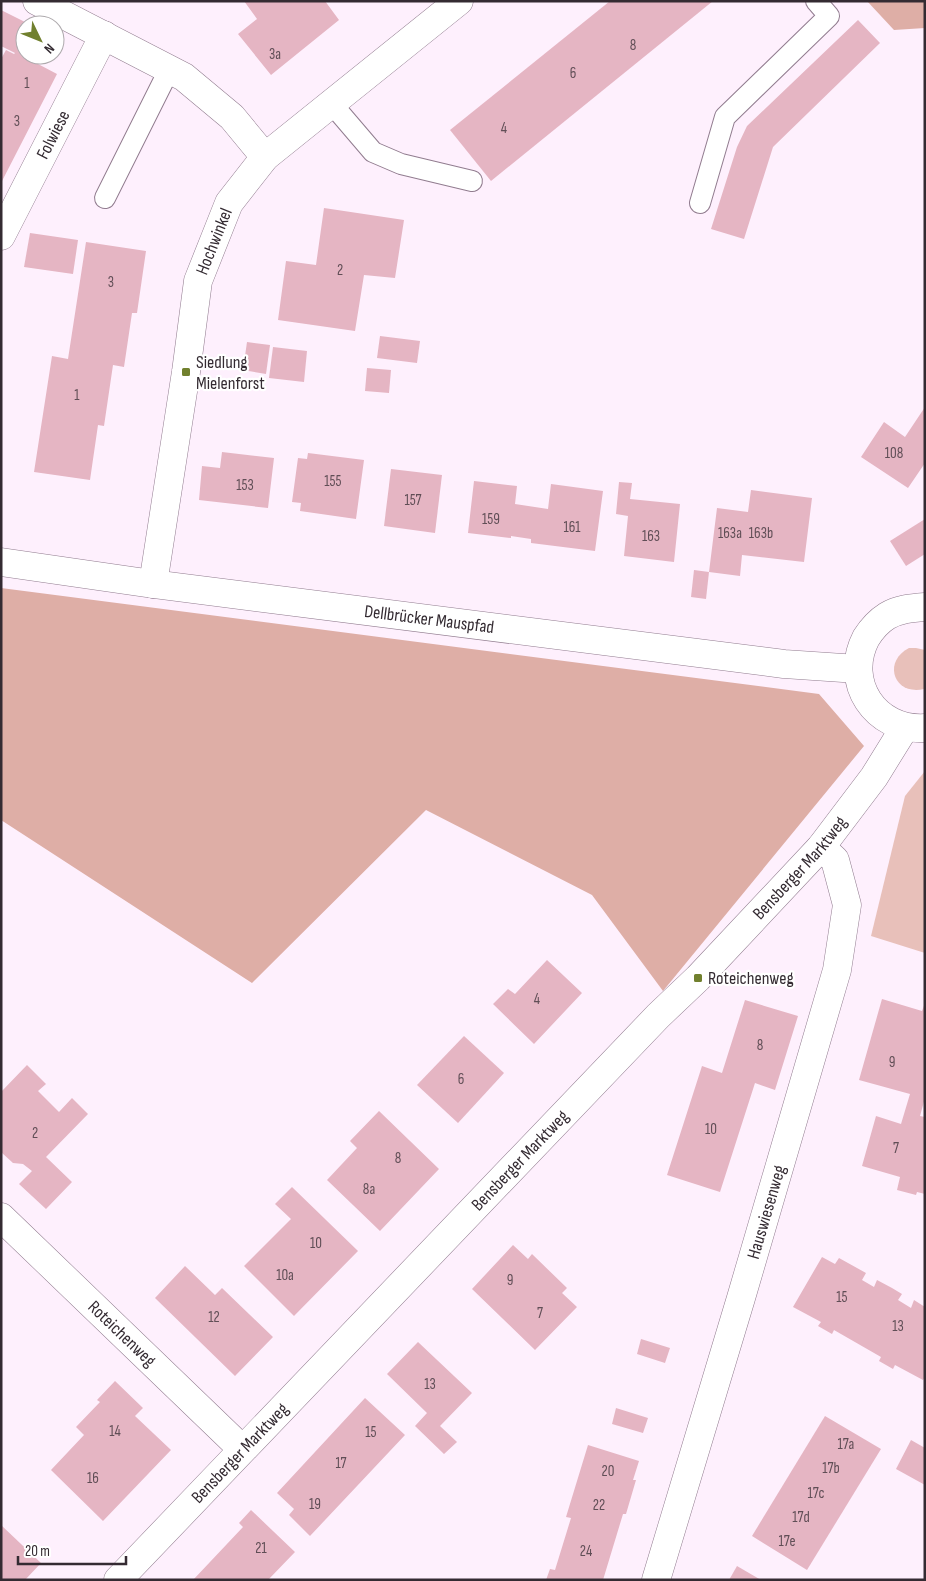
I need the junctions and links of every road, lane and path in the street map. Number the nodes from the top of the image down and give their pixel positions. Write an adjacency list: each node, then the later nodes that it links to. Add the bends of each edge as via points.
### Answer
1 (37, 1): 4 (street)
2 (459, 1): 6 (street, Hochwinkel)
3 (816, 1): 10 (lane, via 829,16 725,117)
4 (104, 35): 5 (street); 11 (street, Folwiese)
5 (169, 70): 7 (street, via 184,77 232,117); 9 (lane)
6 (332, 104): 7 (street, Hochwinkel); 8 (lane, via 373,152 401,164)
7 (265, 157): 13 (street, Hochwinkel, via 229,204 198,281)
8 (472, 181)
9 (105, 198)
10 (700, 203)
11 (1, 236)
12 (1, 562): 13 (street, Dellbrücker Mauspfad)
13 (153, 584): 15 (street, Dellbrücker Mauspfad, via 784,664)
14 (925, 607): 15 (street, via 905,609 886,616 871,630 861,649)
15 (858, 669): 16 (street, via 861,689 871,706 887,720)
16 (915, 728): 17 (street, Bensberger Marktweg)
17 (821, 847): 19 (street, Bensberger Marktweg); 21 (street, Hauswiesenweg, via 835,860 847,905 837,970)
18 (1, 1217): 19 (street, Roteichenweg)
19 (242, 1449): 20 (street, Bensberger Marktweg)
20 (118, 1580)
21 (656, 1580)

